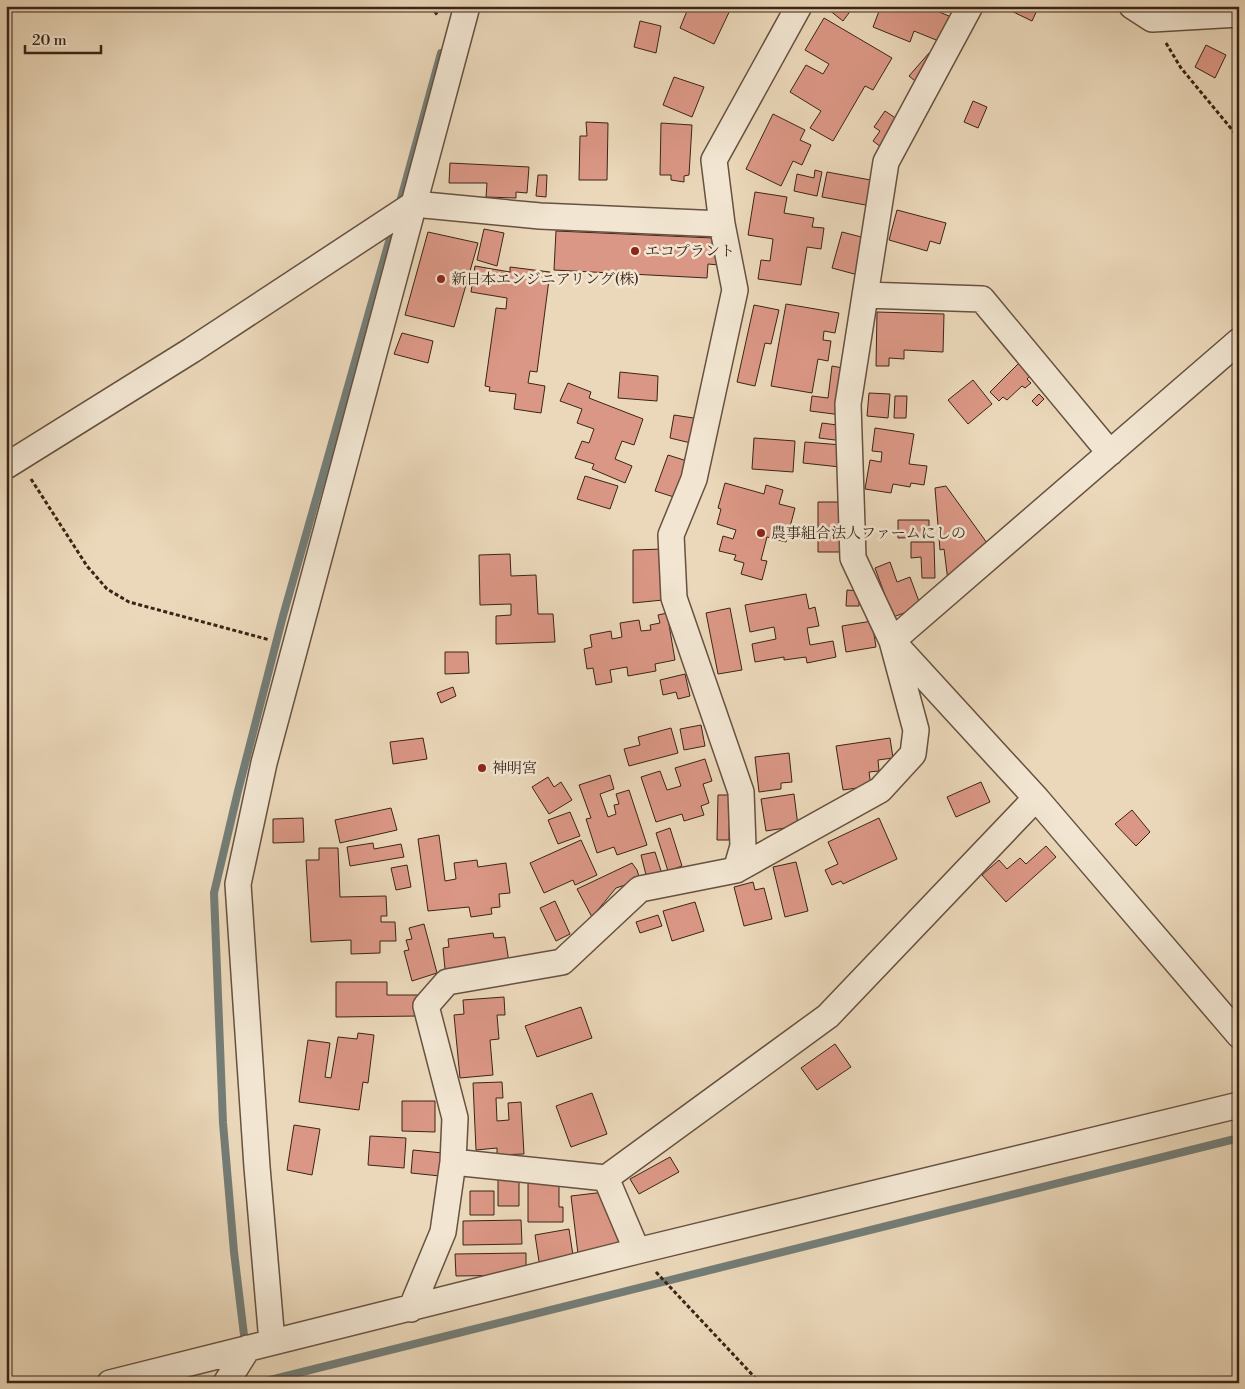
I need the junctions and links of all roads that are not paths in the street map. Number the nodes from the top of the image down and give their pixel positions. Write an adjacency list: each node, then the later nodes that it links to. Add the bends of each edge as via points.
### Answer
1 (467, 6): 6 (street)
2 (799, 6): 7 (street, via 714,160)
3 (970, 6): 8 (street, via 886,162)
4 (1142, 13): 5 (street)
5 (1239, 14)
6 (414, 204): 7 (street, via 540,216); 11 (street, via 192,350); 21 (street, via 264,763 238,884)
7 (722, 224): 14 (street, via 735,290 694,479 671,535 674,598 741,792 743,846)
8 (866, 295): 10 (street, via 982,299); 12 (street, via 848,404 853,558)
9 (1239, 341): 10 (street)
10 (1110, 453): 12 (street)
11 (11, 462)
12 (892, 641): 13 (street); 14 (street, via 916,730 913,754 880,790)
13 (1036, 798): 15 (street); 18 (street, via 828,1016)
14 (736, 870): 17 (street, via 640,889 562,962 446,982 426,1006 455,1118)
15 (1239, 1035)
16 (1239, 1105): 19 (street)
17 (453, 1162): 18 (street); 20 (street, via 443,1232)
18 (606, 1178): 19 (street)
19 (637, 1251): 20 (street)
20 (411, 1309): 21 (street)
21 (272, 1342): 22 (street)
22 (248, 1348): 23 (street); 24 (street)
23 (110, 1383)
24 (226, 1383)

